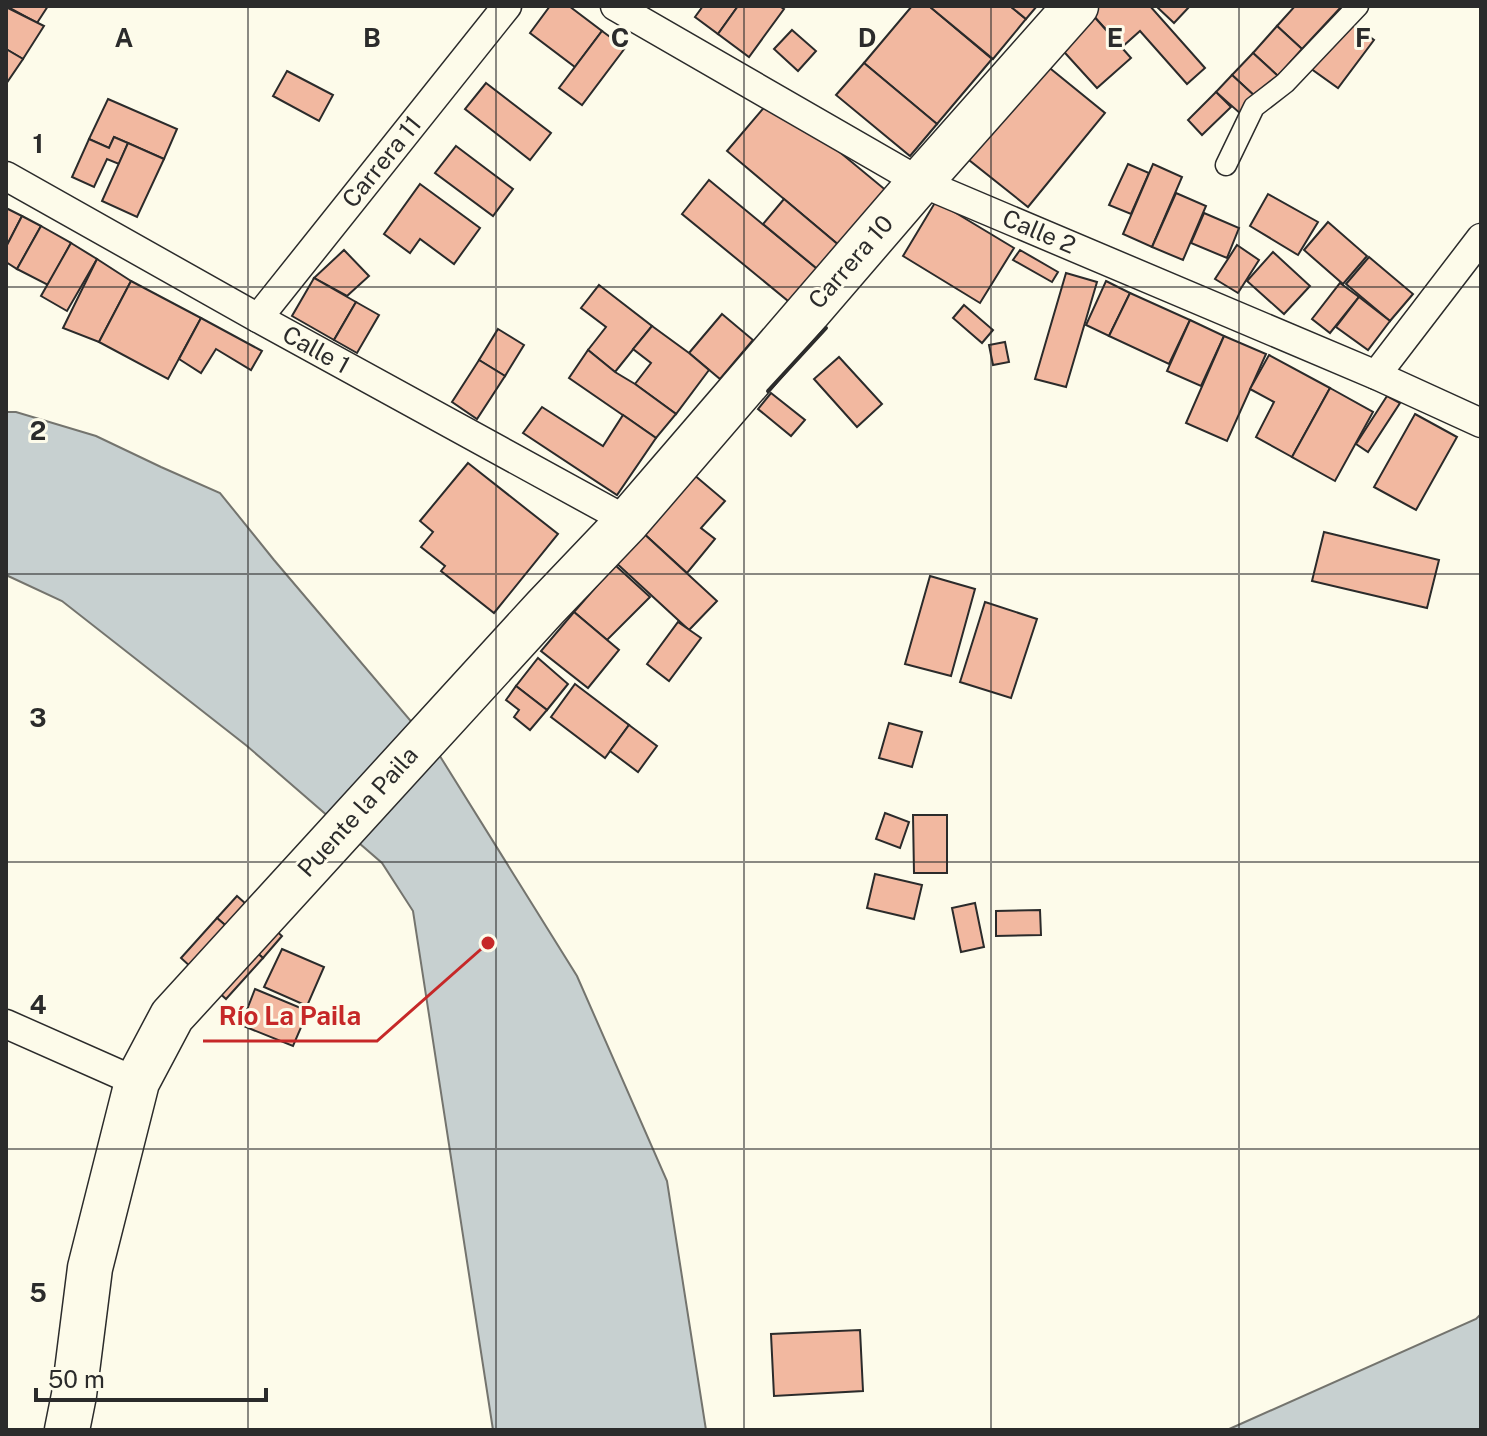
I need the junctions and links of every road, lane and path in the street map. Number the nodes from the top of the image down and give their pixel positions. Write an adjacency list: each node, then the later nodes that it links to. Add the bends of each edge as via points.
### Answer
1 (507, 6): 9 (street, Carrera 11)
2 (615, 6): 7 (street, Calle 2)
3 (1076, 6): 7 (main road, Carrera 10)
4 (1358, 6): 5 (street, via 1285,83 1254,107)
5 (1226, 165)
6 (6, 176): 9 (street, Calle 1)
7 (920, 182): 10 (street, Calle 2); 12 (main road, Carrera 10)
8 (1481, 238): 10 (street)
9 (258, 318): 12 (street, Calle 1)
10 (1376, 375): 11 (street, Calle 2)
11 (1481, 423)
12 (628, 521): 13 (main road, Carrera 10)
13 (545, 608): 15 (main road, Puente la Paila, via 172,1016)
14 (6, 1024): 15 (street)
15 (137, 1082): 16 (main road, Puente la Paila, via 90,1268)
16 (67, 1430)

